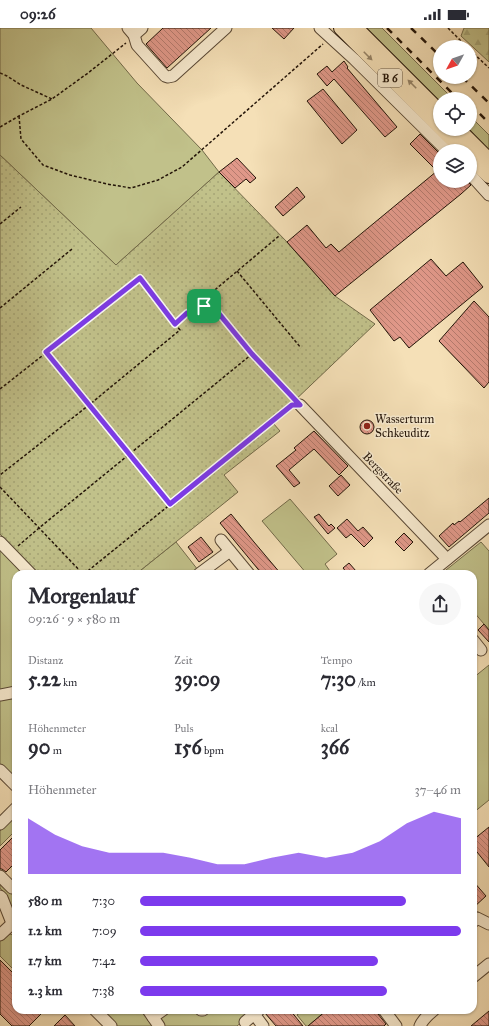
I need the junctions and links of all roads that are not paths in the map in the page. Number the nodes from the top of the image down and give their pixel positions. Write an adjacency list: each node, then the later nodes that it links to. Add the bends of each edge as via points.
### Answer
1 (226, 28): 4 (street, via 171,77 165,76 137,45)
2 (320, 28): 5 (street)
3 (356, 28): 6 (main road, B 6, one-way to 3)
4 (135, 30)
5 (335, 32): 7 (main road, B 6, one-way to 7); 10 (street)
6 (433, 105)
7 (433, 121)
8 (449, 136): 11 (main road, B 6)
9 (465, 136): 12 (main road)
10 (440, 144)
11 (457, 144)
12 (489, 160)
13 (477, 164): 14 (main road)
14 (489, 176)
15 (477, 182): 16 (street)
16 (489, 195)
17 (300, 405): 22 (street, Bergstraße)
18 (489, 525): 22 (street)
19 (221, 540): 21 (street)
20 (0, 542): 23 (street)
21 (230, 551): 24 (street); 25 (street)
22 (447, 559): 26 (street)
23 (27, 570)
24 (204, 570)
25 (246, 570)
26 (434, 570)
27 (477, 645): 28 (street)
28 (481, 650)
29 (12, 693): 30 (street)
30 (0, 695)
31 (0, 770): 32 (street)
32 (12, 782)
33 (12, 812): 34 (street)
34 (0, 824)
35 (0, 876): 36 (street)
36 (12, 888)
37 (0, 896): 39 (street)
38 (0, 908): 41 (street)
39 (12, 918)
40 (477, 918): 42 (street)
41 (12, 921)
42 (489, 924)
43 (12, 926): 44 (street)
44 (0, 935)
45 (489, 964): 46 (street)
46 (477, 974)
47 (99, 1014): 53 (street)
48 (254, 1014): 52 (street)
49 (257, 1014): 54 (street)
50 (387, 1014): 55 (street)
51 (429, 1014): 56 (street)
52 (245, 1022)
53 (111, 1026)
54 (263, 1026)
55 (396, 1026)
56 (420, 1026)

